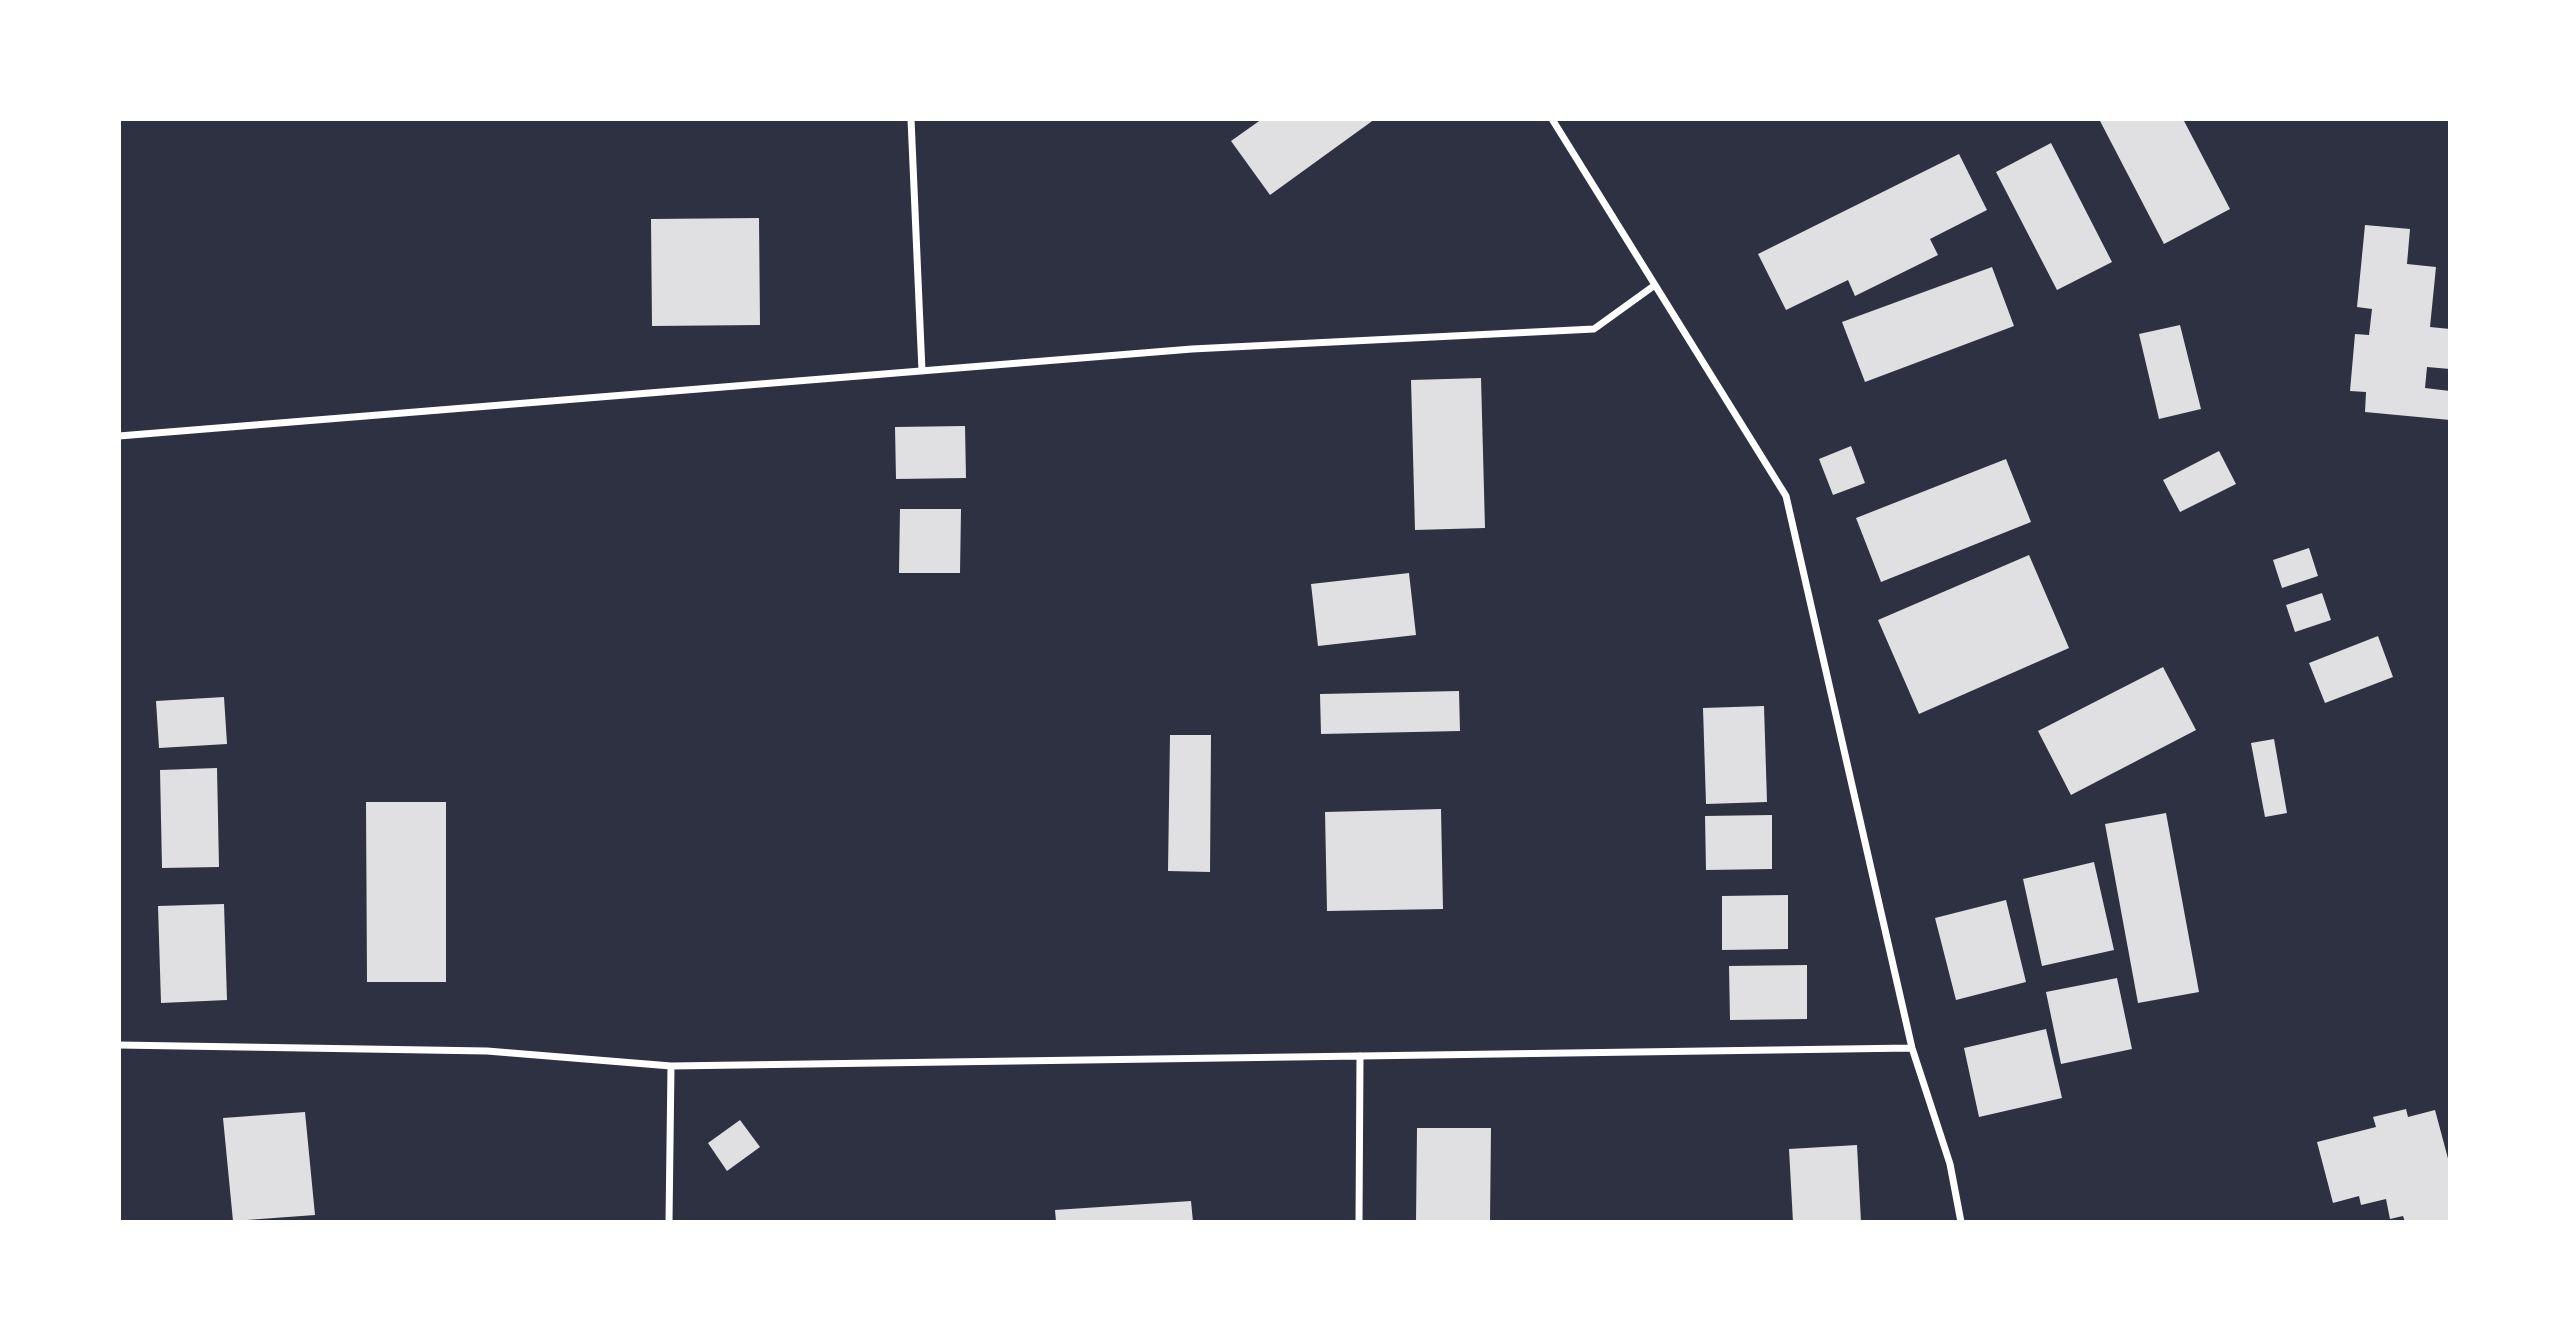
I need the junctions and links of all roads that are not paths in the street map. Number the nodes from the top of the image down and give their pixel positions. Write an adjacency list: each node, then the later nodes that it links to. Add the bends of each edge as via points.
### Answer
1 (911, 119): 4 (street)
2 (1552, 119): 3 (street)
3 (1654, 285): 4 (street, via 1594,329 1192,349); 7 (street, via 1786,496)
4 (922, 371): 5 (street)
5 (119, 436)
6 (119, 1045): 9 (street, via 487,1051)
7 (1912, 1048): 8 (street); 12 (street, via 1950,1164)
8 (1360, 1056): 9 (street); 11 (street)
9 (671, 1066): 10 (street)
10 (669, 1222)
11 (1359, 1222)
12 (1961, 1222)

